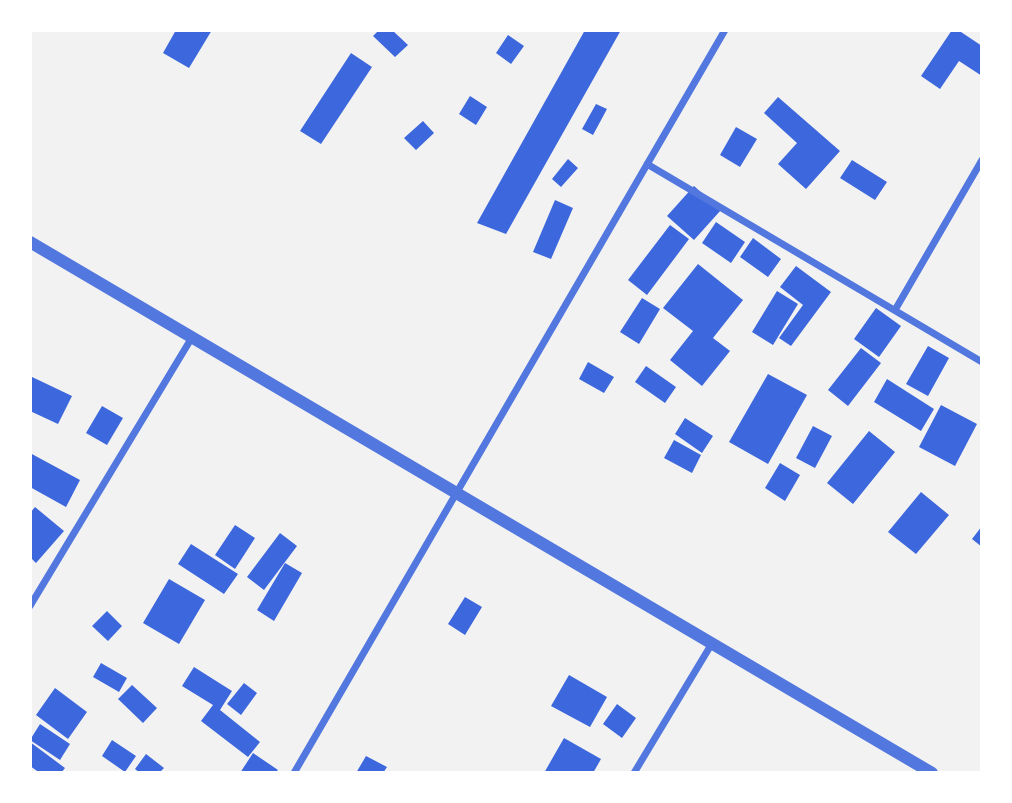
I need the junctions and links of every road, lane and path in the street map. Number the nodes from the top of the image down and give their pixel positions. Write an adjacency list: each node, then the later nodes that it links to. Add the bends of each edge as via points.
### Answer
1 (725, 30): 3 (street)
2 (982, 160): 5 (street)
3 (647, 164): 5 (street); 8 (street)
4 (30, 242): 6 (street)
5 (895, 310): 7 (street)
6 (191, 339): 8 (street); 9 (street)
7 (982, 362)
8 (457, 493): 10 (street); 11 (street)
9 (30, 606)
10 (711, 645): 12 (street); 13 (street)
11 (294, 773)
12 (634, 773)
13 (932, 773)

